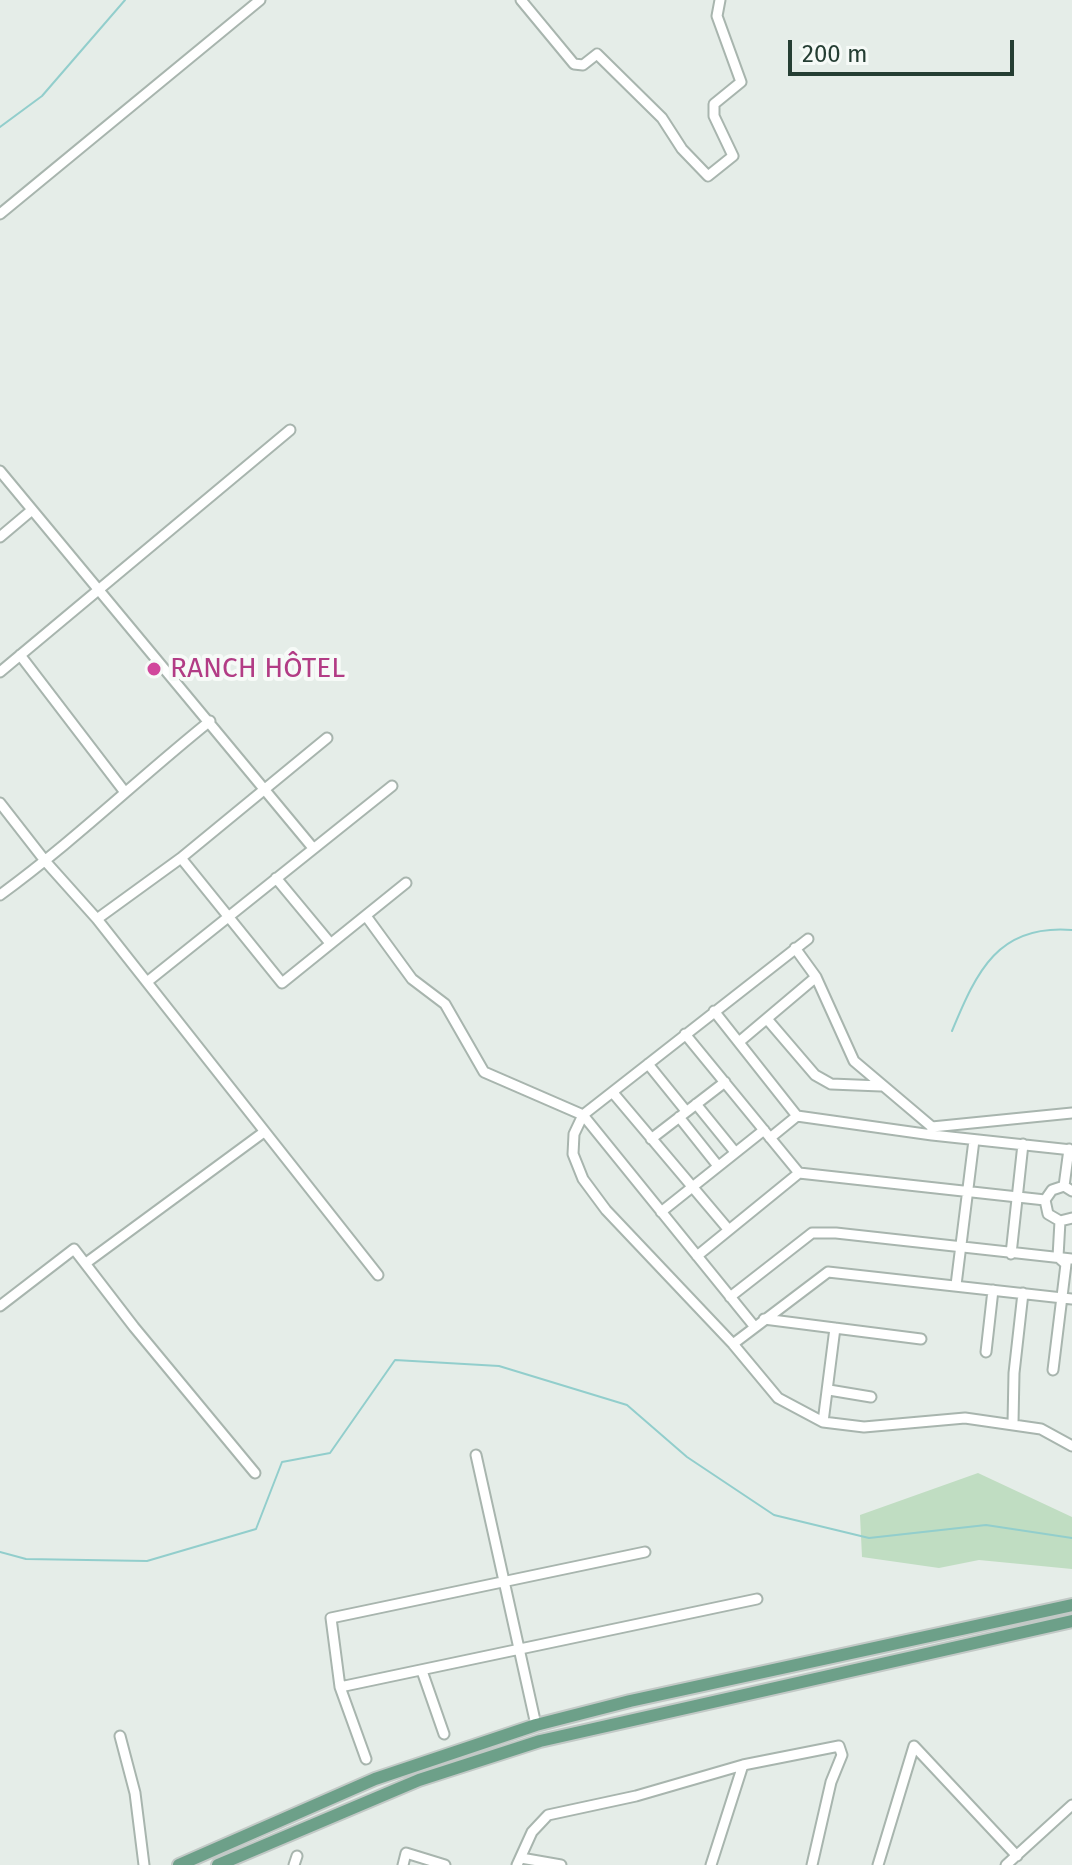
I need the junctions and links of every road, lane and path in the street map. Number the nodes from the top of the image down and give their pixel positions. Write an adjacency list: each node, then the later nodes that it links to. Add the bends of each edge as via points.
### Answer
1 (260, 0): 4 (street)
2 (521, 0): 3 (street, via 574,64 583,65 597,54 662,118 708,176 733,156 714,116 714,104 741,82 717,16)
3 (720, 0)
4 (0, 214)
5 (290, 430): 9 (street)
6 (0, 471): 7 (street)
7 (32, 510): 8 (street); 9 (street)
8 (0, 537)
9 (98, 588): 10 (street); 12 (street)
10 (20, 655): 11 (street); 16 (street)
11 (0, 672)
12 (210, 721): 15 (street); 16 (street)
13 (327, 738): 15 (street)
14 (392, 786): 18 (street)
15 (264, 788): 18 (street); 19 (street)
16 (124, 791): 20 (street)
17 (0, 803): 20 (street)
18 (313, 848): 21 (street)
19 (181, 858): 24 (street); 26 (street)
20 (46, 862): 23 (street); 26 (street)
21 (276, 878): 24 (street); 28 (street)
22 (406, 883): 25 (street)
23 (0, 895)
24 (228, 916): 28 (street, via 282,983); 31 (street)
25 (366, 916): 28 (street); 43 (street, via 412,979 445,1004 484,1072)
26 (97, 919): 31 (street)
27 (808, 939): 29 (street)
28 (330, 943)
29 (795, 948): 30 (street); 32 (street)
30 (816, 977): 33 (street); 38 (street, via 854,1061)
31 (147, 982): 46 (street)
32 (714, 1011): 34 (street); 35 (street)
33 (767, 1019): 35 (street); 38 (street, via 815,1075 831,1084)
34 (685, 1034): 36 (street); 37 (street)
35 (739, 1042): 44 (street)
36 (648, 1064): 39 (street); 42 (street)
37 (725, 1082): 40 (street); 47 (street)
38 (881, 1086): 45 (street)
39 (614, 1094): 43 (street); 48 (street)
40 (696, 1104): 42 (street); 52 (street)
41 (1072, 1113): 45 (street)
42 (682, 1114): 48 (street); 53 (street)
43 (583, 1115): 60 (street); 81 (street, via 573,1154 583,1179)
44 (797, 1116): 45 (street); 47 (street)
45 (932, 1131): 49 (street)
46 (264, 1132): 69 (street); 70 (street)
47 (767, 1134): 52 (street); 54 (street)
48 (651, 1139): 55 (street)
49 (974, 1140): 50 (street); 57 (street)
50 (1023, 1144): 51 (street); 58 (street)
51 (1071, 1149): 56 (street)
52 (735, 1152): 53 (street)
53 (718, 1166): 55 (street)
54 (799, 1173): 57 (street); 63 (street)
55 (691, 1186): 60 (street); 63 (street)
56 (1068, 1188): 59 (street, via 1052,1190)
57 (967, 1194): 58 (street); 64 (street)
58 (1017, 1200): 59 (street); 65 (street)
59 (1045, 1200): 62 (street, via 1048,1214)
60 (661, 1212): 66 (street)
61 (1072, 1218): 62 (street)
62 (1060, 1221): 67 (street)
63 (728, 1229): 66 (street)
64 (960, 1249): 65 (street); 71 (street); 74 (street, via 812,1233)
65 (1011, 1254): 67 (street)
66 (697, 1256): 74 (street)
67 (1058, 1257): 68 (street); 75 (street, via 1066,1264)
68 (1072, 1259)
69 (86, 1263): 76 (street, via 74,1249); 90 (street)
70 (378, 1275)
71 (956, 1285): 72 (street); 77 (street, via 828,1272)
72 (993, 1290): 73 (street); 82 (street)
73 (1023, 1293): 75 (street); 87 (street)
74 (730, 1297): 78 (street)
75 (1067, 1299): 83 (street)
76 (0, 1306)
77 (764, 1319): 78 (street); 79 (street)
78 (754, 1326): 81 (street)
79 (835, 1328): 80 (street); 84 (street)
80 (921, 1339)
81 (733, 1344): 86 (street, via 778,1398)
82 (986, 1352)
83 (1053, 1370)
84 (829, 1390): 85 (street); 86 (street)
85 (871, 1397)
86 (823, 1422): 87 (street, via 864,1427 965,1418)
87 (1013, 1423): 88 (street, via 1041,1429)
88 (1072, 1446)
89 (476, 1455): 92 (street)
90 (255, 1473)
91 (645, 1552): 92 (street)
92 (504, 1582): 96 (street); 98 (street, via 331,1618)
93 (757, 1599): 96 (street)
94 (1072, 1605): 99 (main road)
95 (1072, 1621): 109 (main road, via 540,1741 419,1780)
96 (519, 1650): 97 (street); 99 (street)
97 (422, 1671): 98 (street); 100 (street)
98 (340, 1687): 102 (street)
99 (536, 1725): 108 (main road, via 375,1779)
100 (444, 1734)
101 (120, 1736): 107 (street, via 135,1793)
102 (366, 1759)
103 (743, 1765): 106 (street, via 548,1815 532,1832); 113 (street); 114 (street, via 831,1746 842,1749)
104 (1072, 1805): 105 (street)
105 (1017, 1856): 115 (street, via 914,1746); 116 (street)
106 (519, 1861): 112 (street)
107 (144, 1865)
108 (179, 1865)
109 (218, 1865)
110 (403, 1865): 111 (street, via 406,1853)
111 (445, 1865)
112 (561, 1865)
113 (711, 1865)
114 (812, 1865)
115 (878, 1865)
116 (1006, 1865)

